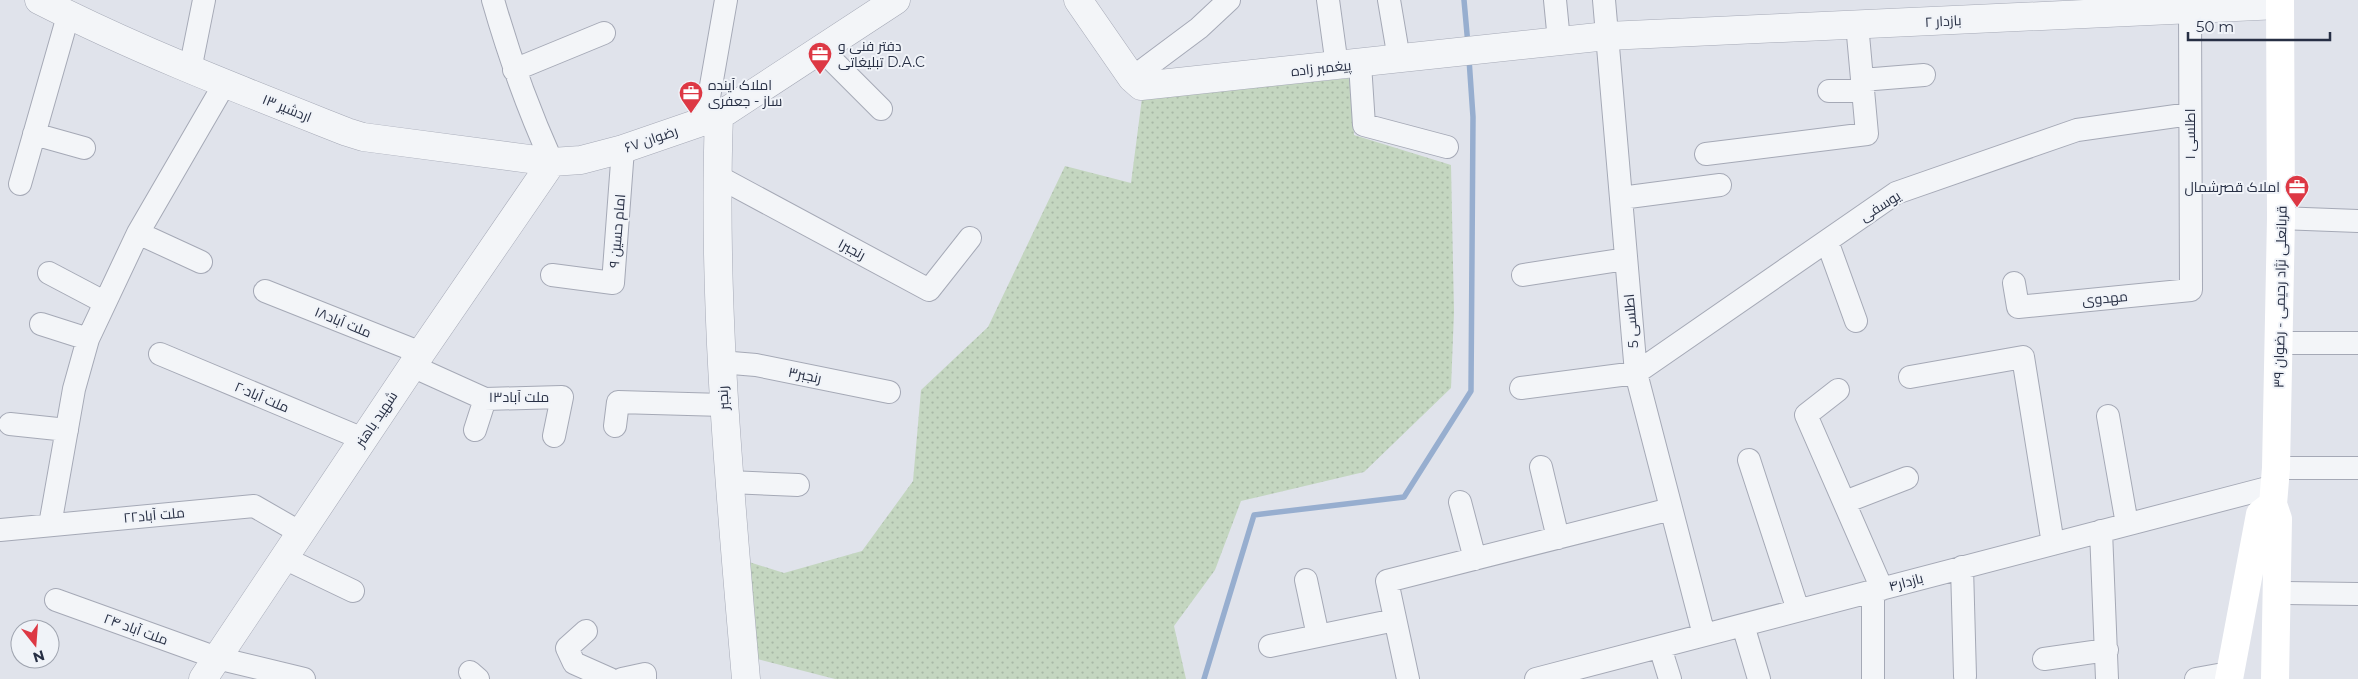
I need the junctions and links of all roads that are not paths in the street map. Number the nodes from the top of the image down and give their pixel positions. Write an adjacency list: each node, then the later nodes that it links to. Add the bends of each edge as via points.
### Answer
1 (204, 0): 24 (street)
2 (481, 0): 3 (street)
3 (493, 0): 25 (street)
4 (726, 0): 33 (street)
5 (894, 0): 21 (street, رضوان ۶۷)
6 (1078, 0): 27 (street)
7 (1230, 0): 27 (street, via 1199,28)
8 (1328, 0): 23 (street)
9 (1389, 0): 22 (street)
10 (1555, 0): 20 (street)
11 (1604, 0): 19 (street, اطلسی 5)
12 (2280, 2): 16 (street, بازدار ۲); 44 (main road, قربانعلی نژاد رحیمی - رضوان ۳۹)
13 (2151, 5): 15 (street, بازدار ۲); 16 (street, بازدار ۲)
14 (54, 6): 24 (street, اردشیر ۱۳); 34 (street)
15 (2023, 8): 17 (street, بازدار ۲)
16 (2190, 9): 32 (street, اطلسی ۱)
17 (1857, 24): 19 (street, بازدار ۲); 29 (street)
18 (604, 33): 25 (street)
19 (1607, 36): 20 (street, پیغمبر زاده); 43 (street, اطلسی 5)
20 (1560, 41): 22 (street, پیغمبر زاده)
21 (822, 50): 31 (street); 33 (street, رضوان ۶۷)
22 (1400, 59): 23 (street, پیغمبر زاده)
23 (1349, 65): 27 (street, پیغمبر زاده, via 1155,86 1141,86); 35 (street, via 1364,125)
24 (190, 70): 28 (street, اردشیر ۱۳)
25 (514, 70): 39 (street)
26 (1924, 75): 29 (street)
27 (1132, 78)
28 (225, 84): 39 (street, اردشیر ۱۳, via 363,137); 46 (street)
29 (1863, 86): 30 (street); 38 (street, via 1867,134)
30 (1829, 91)
31 (881, 109)
32 (2190, 114): 48 (street, یوسفی, via 2068,133 1896,194); 55 (street, اطلسی ۱)
33 (712, 118): 37 (street, رضوان ۶۷); 40 (street, رنجبر)
34 (34, 134): 36 (street); 41 (street)
35 (1447, 147)
36 (84, 148)
37 (624, 149): 39 (street, رضوان ۶۷, via 581,160); 52 (street, امام حسین ۹, via 613,283)
38 (1706, 154)
39 (552, 162): 64 (street, شهید باهنر)
40 (717, 176): 47 (street, رنجبر۱, via 929,290); 65 (street, رنجبر)
41 (20, 184)
42 (1720, 185): 43 (street)
43 (1621, 198): 49 (street, اطلسی 5)
44 (2282, 218): 45 (street); 61 (main road, قربانعلی نژاد رحیمی - رضوان ۳۹)
45 (2358, 221)
46 (138, 233): 50 (street); 57 (street)
47 (970, 238)
48 (1827, 242): 58 (street); 66 (street, یوسفی)
49 (1626, 259): 53 (street); 66 (street, اطلسی 5)
50 (201, 262)
51 (49, 273): 57 (street)
52 (552, 275)
53 (1522, 275)
54 (2014, 283): 55 (street, مهدوی, via 2018,306)
55 (2191, 290)
56 (265, 291): 64 (street, ملت آباد۱۸)
57 (104, 302): 60 (street)
58 (1856, 321)
59 (41, 324): 60 (street)
60 (88, 339): 76 (street)
61 (2279, 343): 62 (street); 86 (main road, قربانعلی نژاد رحیمی - رضوان ۳۹)
62 (2358, 343)
63 (160, 354): 79 (street, ملت آباد۲۰)
64 (416, 359): 71 (street, ملت آباد۱۳); 79 (street, شهید باهنر)
65 (720, 362): 70 (street, رنجبر۳, via 756,364); 72 (street, رنجبر)
66 (1636, 373): 68 (street); 89 (street, اطلسی 5)
67 (1910, 377): 96 (street, via 2023,357)
68 (1521, 388)
69 (1838, 390): 88 (street, via 1806,415)
70 (889, 392)
71 (485, 399): 77 (street); 78 (street, ملت آباد۱۳, via 562,397)
72 (723, 405): 75 (street, via 618,402); 84 (street, رنجبر)
73 (2108, 416): 90 (street)
74 (10, 424): 76 (street)
75 (615, 426)
76 (67, 430): 91 (street)
77 (475, 430)
78 (554, 436)
79 (364, 439): 94 (street, شهید باهنر)
80 (1749, 460): 106 (street)
81 (1541, 467): 95 (street)
82 (2358, 468): 86 (street, بازدار۴)
83 (1907, 478): 88 (street)
84 (729, 482): 85 (street); 123 (street, رنجبر)
85 (798, 485)
86 (2275, 486): 90 (street, بازدار۴); 103 (main road, قربانعلی نژاد رحیمی - رضوان ۳۹); 118 (main road, via 2260,514)
87 (1460, 502): 98 (street)
88 (1845, 502): 101 (street)
89 (1671, 509): 95 (street); 110 (street, اطلسی 5)
90 (2127, 524): 93 (street, بازدار۴)
91 (50, 525): 92 (street, ملت آباد۲۲); 94 (street, ملت آباد۲۲, via 254,506)
92 (0, 530)
93 (2101, 531): 96 (street, بازدار۴); 114 (street)
94 (301, 533): 97 (street, شهید باهنر)
95 (1558, 538): 98 (street)
96 (2053, 544): 99 (street, بازدار۴)
97 (284, 558): 102 (street); 116 (street, شهید باهنر)
98 (1475, 559): 107 (street, via 1387,581)
99 (1962, 568): 101 (street, بازدار۴); 117 (street)
100 (1306, 580): 111 (street)
101 (1878, 590): 106 (street, بازدار۴); 128 (street)
102 (353, 591)
103 (2278, 594): 104 (street); 131 (main road, قربانعلی نژاد رحیمی - رضوان ۳۹)
104 (2358, 594)
105 (56, 600): 116 (street, ملت آباد ۲۴)
106 (1798, 610): 108 (street, بازدار۴)
107 (1395, 620): 111 (street); 124 (street)
108 (1743, 625): 110 (street, بازدار۴); 127 (street)
109 (586, 631): 120 (street, via 567,648 574,663)
110 (1704, 635): 113 (street, بازدار۴)
111 (1318, 636): 112 (street)
112 (1270, 646)
113 (1660, 646): 125 (street, بازدار۴); 126 (street)
114 (2107, 650): 115 (street); 129 (street)
115 (2044, 659)
116 (210, 669): 119 (street, ملت آباد ۲۴)
117 (1965, 676)
118 (2229, 676): 130 (street)
119 (304, 679)
120 (610, 679)
121 (622, 679): 122 (street, via 645,674)
122 (645, 679)
123 (746, 679)
124 (1408, 679)
125 (1536, 679)
126 (1670, 679)
127 (1759, 679)
128 (1873, 679)
129 (2107, 679)
130 (2196, 679)
131 (2275, 679)

